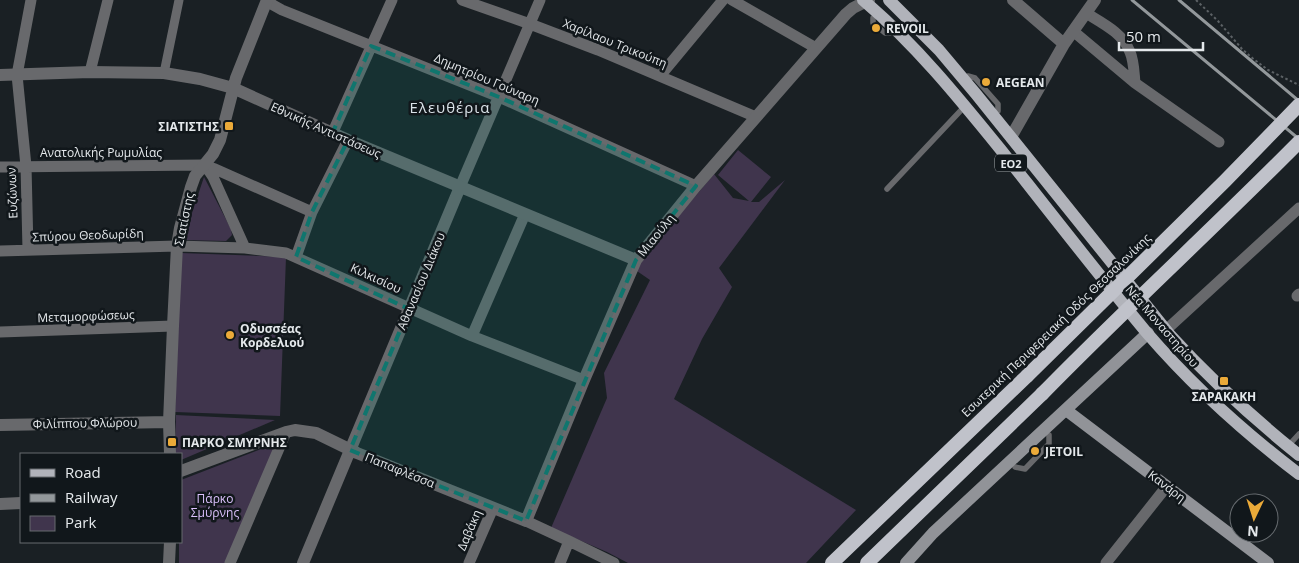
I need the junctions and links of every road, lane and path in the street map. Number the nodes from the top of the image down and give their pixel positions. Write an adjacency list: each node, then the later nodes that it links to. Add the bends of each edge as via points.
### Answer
1 (31, 0): 26 (street, Ευζώνων)
2 (108, 0): 23 (street)
3 (179, 0): 24 (street)
4 (267, 0): 21 (street, Δημητρίου Γούναρη, via 282,10); 31 (street, Σιατίστης)
5 (392, 0): 21 (street)
6 (462, 0): 17 (street, Χαρίλαου Τρικούπη)
7 (540, 0): 17 (street, Αθανασίου Διάκου)
8 (723, 0): 27 (street)
9 (732, 0): 22 (street)
10 (889, 0): 38 (main road, Νέα Μοναστηρίου / ΕΟ2, via 939,50)
11 (1013, 0): 20 (street)
12 (1095, 0): 15 (street)
13 (1196, 0): 30 (path, via 1251,57 1268,70)
14 (866, 1): 22 (street, Μιαούλη, via 846,14); 34 (main road, Νέα Μοναστηρίου / ΕΟ2)
15 (1086, 12): 18 (street); 29 (street, via 1125,43 1130,52)
16 (873, 18): 19 (lane, via 873,23 885,33)
17 (530, 24): 27 (street, Χαρίλαου Τρικούπη); 32 (street, Αθανασίου Διάκου)
18 (1073, 31): 20 (street); 29 (street)
19 (890, 33)
20 (1064, 44): 38 (street)
21 (371, 46): 32 (street, Δημητρίου Γούναρη); 37 (street)
22 (816, 48): 36 (street, Μιαούλη)
23 (90, 72): 24 (street, Εθνικής Αντιστάσεως); 26 (street, Εθνικής Αντιστάσεως)
24 (164, 73): 31 (street, Εθνικής Αντιστάσεως)
25 (0, 75): 26 (street, Εθνικής Αντιστάσεως)
26 (18, 75): 43 (street, Ευζώνων)
27 (660, 76): 36 (street, Χαρίλαου Τρικούπη)
28 (968, 76): 35 (lane, via 975,78 998,104)
29 (1135, 83): 40 (street)
30 (1299, 85)
31 (233, 88): 37 (street, Εθνικής Αντιστάσεως); 42 (street, Σιατίστης, via 220,140)
32 (499, 97): 45 (street, Δημητρίου Γούναρη); 46 (street, Αθανασίου Διάκου)
33 (1299, 105): 90 (highway, Εσωτερική Περιφερειακή Οδός Θεσσαλονίκης, bridge, via 1027,376)
34 (965, 106): 47 (lane); 61 (main road, Νέα Μοναστηρίου / ΕΟ2)
35 (998, 111)
36 (756, 117): 45 (street, Μιαούλη)
37 (332, 134): 39 (street, Εθνικής Αντιστάσεως)
38 (1010, 137): 59 (main road, Νέα Μοναστηρίου / ΕΟ2)
39 (348, 140): 46 (street, Εθνικής Αντιστάσεως); 49 (street)
40 (1220, 142)
41 (1299, 142): 91 (highway, bridge)
42 (203, 165): 43 (street, Ανατολικής Ρωμυλίας); 49 (street, Ανατολικής Ρωμυλίας); 51 (street, Σιατίστης, via 191,187); 52 (street, via 213,177)
43 (26, 166): 44 (street, Ανατολικής Ρωμυλίας); 53 (street, Ευζώνων)
44 (0, 167)
45 (696, 186): 56 (street, Μιαούλη)
46 (460, 187): 50 (street, Εθνικής Αντιστάσεως); 57 (street, Αθανασίου Διάκου)
47 (887, 189)
48 (1299, 208): 59 (street)
49 (312, 212): 55 (street)
50 (525, 214): 56 (street, Εθνικής Αντιστάσεως); 62 (street)
51 (177, 246): 52 (street, Κιλκισίου); 53 (street, Σπύρου Θεοδωρίδη); 58 (street, Σιατίστης)
52 (244, 248): 55 (street, Κιλκισίου, via 278,251)
53 (28, 250): 54 (street, Σπύρου Θεοδωρίδη)
54 (0, 251)
55 (296, 257): 57 (street, Κιλκισίου)
56 (636, 260): 63 (street, Μιαούλη)
57 (409, 309): 62 (street, Κιλκισίου); 71 (street, Αθανασίου Διάκου)
58 (173, 326): 60 (street, Μεταμορφώσεως); 65 (street, Σιατίστης)
59 (1166, 330): 70 (main road, Νέα Μοναστηρίου / ΕΟ2, via 1196,364)
60 (0, 332)
61 (1148, 333): 64 (main road); 76 (main road, Νέα Μοναστηρίου / ΕΟ2, via 1186,376)
62 (472, 336): 63 (street, Κιλκισίου)
63 (584, 380): 81 (street, Μιαούλη)
64 (1066, 410): 74 (main road); 77 (main road, Κανάρη)
65 (170, 422): 66 (street, Φιλίππου Φλώρου); 72 (street, Σιατίστης)
66 (0, 425)
67 (286, 432): 71 (street, Παπαφλέσσα, via 316,433); 75 (street, Παπαφλέσσα); 85 (street)
68 (1299, 434): 70 (lane)
69 (1049, 435): 74 (lane, via 1050,444 1025,469)
70 (1288, 446): 73 (main road, Νέα Μοναστηρίου / ΕΟ2)
71 (350, 450): 80 (street, Παπαφλέσσα); 86 (street, Αθανασίου Διάκου)
72 (170, 453)
73 (1299, 454)
74 (1011, 466): 92 (main road, via 933,533)
75 (182, 471)
76 (1299, 474)
77 (1167, 486): 93 (street); 94 (main road, Κανάρη)
78 (0, 504): 79 (street)
79 (20, 504)
80 (493, 508): 81 (street, Παπαφλέσσα); 87 (street, Δαβάκη)
81 (526, 521): 82 (street, Παπαφλέσσα)
82 (569, 541): 88 (street); 89 (street, Παπαφλέσσα)
83 (170, 543): 84 (street)
84 (170, 563)
85 (230, 563)
86 (303, 563)
87 (469, 563)
88 (560, 563)
89 (614, 563)
90 (832, 563)
91 (867, 563)
92 (906, 563)
93 (1106, 563)
94 (1268, 563)

